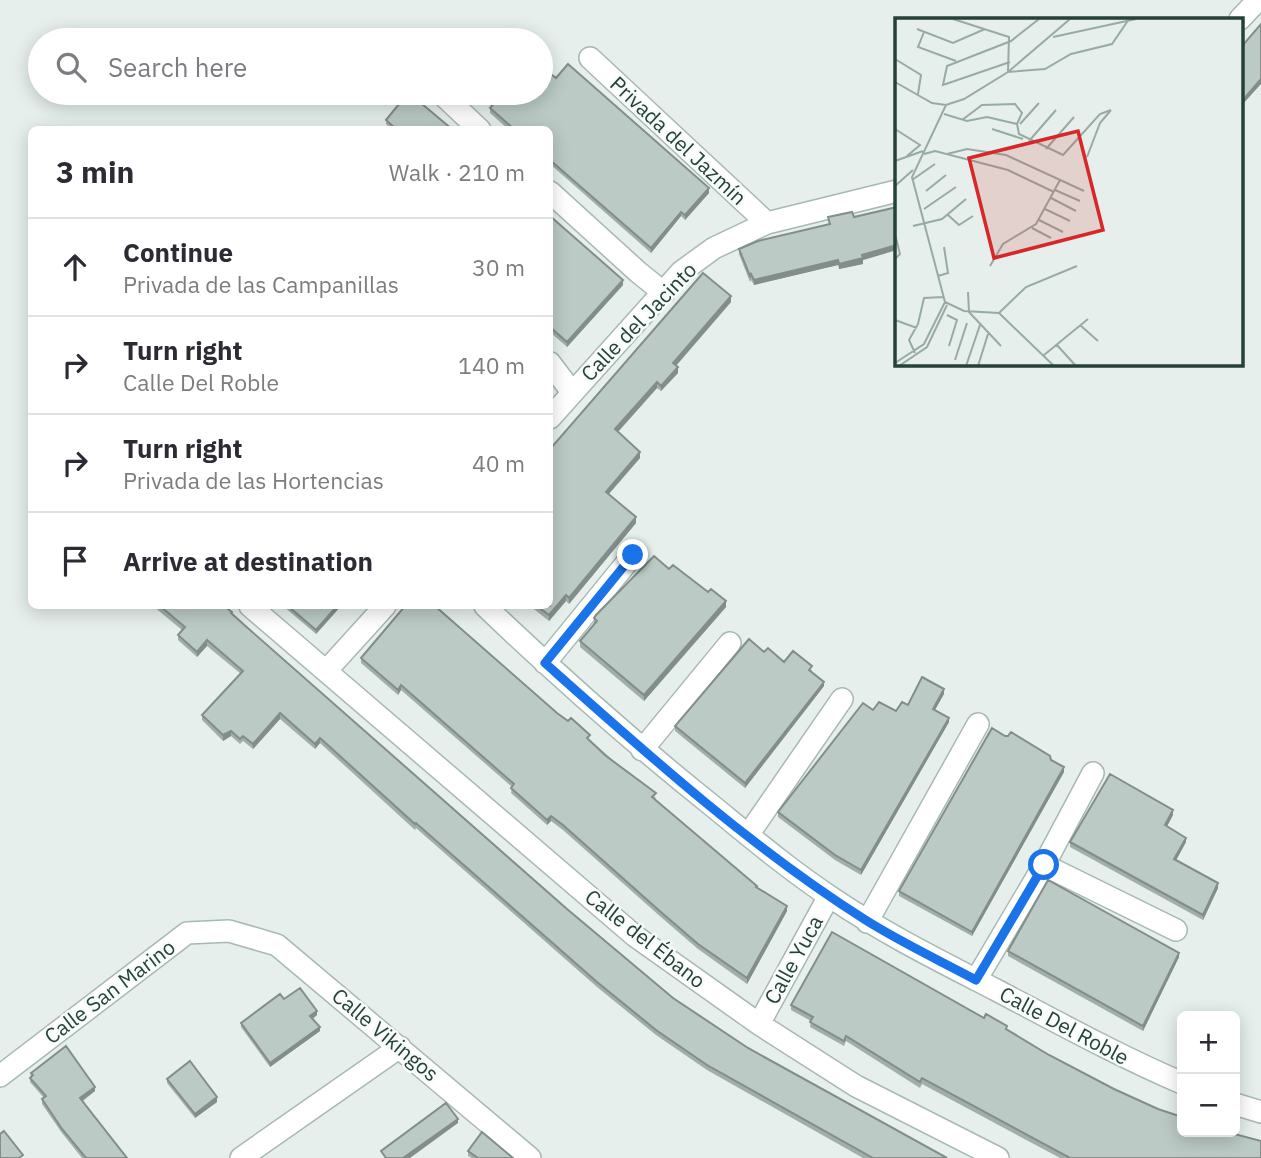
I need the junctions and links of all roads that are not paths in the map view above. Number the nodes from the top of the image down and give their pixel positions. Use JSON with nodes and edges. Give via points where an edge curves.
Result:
{"nodes":[{"id":1,"x":1258,"y":0,"type":"edge"},
{"id":2,"x":1241,"y":18,"type":"edge"},
{"id":3,"x":590,"y":58,"type":"dead end"},
{"id":4,"x":454,"y":105,"type":"edge"},
{"id":5,"x":476,"y":126,"type":"edge"},
{"id":6,"x":895,"y":191,"type":"edge"},
{"id":7,"x":553,"y":195,"type":"edge"},
{"id":8,"x":767,"y":223,"type":"junction"},
{"id":9,"x":664,"y":293,"type":"junction"},
{"id":10,"x":553,"y":367,"type":"edge"},
{"id":11,"x":572,"y":392,"type":"junction"},
{"id":12,"x":553,"y":414,"type":"edge"},
{"id":13,"x":633,"y":555,"type":"dead end"},
{"id":14,"x":254,"y":609,"type":"edge"},
{"id":15,"x":382,"y":609,"type":"edge"},
{"id":16,"x":488,"y":609,"type":"edge"},
{"id":17,"x":730,"y":643,"type":"dead end"},
{"id":18,"x":545,"y":663,"type":"junction"},
{"id":19,"x":327,"y":671,"type":"junction"},
{"id":20,"x":842,"y":699,"type":"dead end"},
{"id":21,"x":978,"y":724,"type":"dead end"},
{"id":22,"x":642,"y":750,"type":"junction"},
{"id":23,"x":1093,"y":773,"type":"dead end"},
{"id":24,"x":748,"y":835,"type":"junction"},
{"id":25,"x":1044,"y":865,"type":"junction"},
{"id":26,"x":829,"y":896,"type":"junction"},
{"id":27,"x":867,"y":922,"type":"junction"},
{"id":28,"x":1176,"y":930,"type":"dead end"},
{"id":29,"x":229,"y":931,"type":"joint"},
{"id":30,"x":976,"y":980,"type":"junction"},
{"id":31,"x":759,"y":1024,"type":"junction"},
{"id":32,"x":400,"y":1047,"type":"junction"},
{"id":33,"x":0,"y":1076,"type":"edge"},
{"id":34,"x":1177,"y":1081,"type":"edge"},
{"id":35,"x":1240,"y":1106,"type":"edge"},
{"id":36,"x":1261,"y":1112,"type":"edge"},
{"id":37,"x":241,"y":1158,"type":"edge"},
{"id":38,"x":530,"y":1158,"type":"edge"},
{"id":39,"x":998,"y":1158,"type":"edge"}],
"edges":[{"from":1,"to":2,"type":"street"},
{"from":3,"to":8,"type":"street","name":"Privada del Jazmín"},
{"from":4,"to":5,"type":"street"},
{"from":6,"to":8,"type":"street","name":"Calle del Jacinto"},
{"from":7,"to":9,"type":"street"},
{"from":8,"to":9,"type":"street","name":"Calle del Jacinto","via":[[714,248],[681,272]]},
{"from":9,"to":11,"type":"street","name":"Calle del Jacinto"},
{"from":10,"to":11,"type":"street"},
{"from":11,"to":12,"type":"street","name":"Calle del Jacinto"},
{"from":13,"to":18,"type":"street"},
{"from":14,"to":19,"type":"street","name":"Calle del Ébano"},
{"from":15,"to":19,"type":"street"},
{"from":16,"to":18,"type":"street","name":"Calle Del Roble"},
{"from":17,"to":22,"type":"street"},
{"from":18,"to":22,"type":"street","name":"Calle Del Roble"},
{"from":19,"to":31,"type":"street","name":"Calle del Ébano","via":[[635,936]]},
{"from":20,"to":24,"type":"street"},
{"from":21,"to":27,"type":"street"},
{"from":22,"to":24,"type":"street","name":"Calle Del Roble"},
{"from":23,"to":25,"type":"street"},
{"from":24,"to":26,"type":"street","name":"Calle Del Roble"},
{"from":25,"to":28,"type":"street"},
{"from":25,"to":30,"type":"street"},
{"from":26,"to":27,"type":"street","name":"Calle Del Roble"},
{"from":26,"to":31,"type":"street","name":"Calle Yuca"},
{"from":27,"to":30,"type":"street","name":"Calle Del Roble"},
{"from":29,"to":32,"type":"street","name":"Calle Vikingos","via":[[277,945]]},
{"from":29,"to":33,"type":"street","name":"Calle San Marino","via":[[187,933]]},
{"from":30,"to":34,"type":"street","name":"Calle Del Roble"},
{"from":31,"to":39,"type":"street","name":"Calle del Ébano","via":[[856,1086]]},
{"from":32,"to":37,"type":"street"},
{"from":32,"to":38,"type":"street","name":"Calle Vikingos"},
{"from":35,"to":36,"type":"street"}]}
